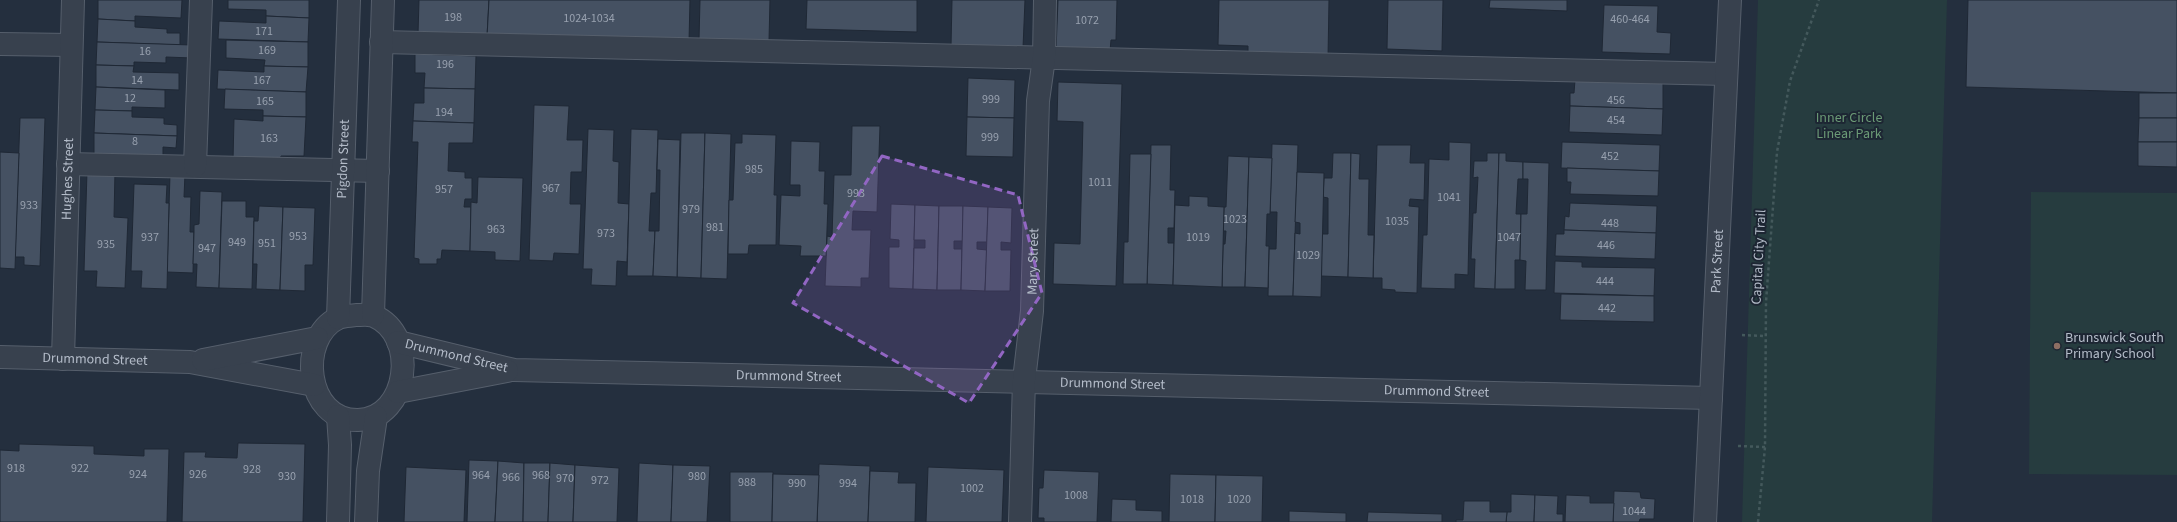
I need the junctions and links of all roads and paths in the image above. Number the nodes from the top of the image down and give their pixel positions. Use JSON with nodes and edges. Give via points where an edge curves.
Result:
{"nodes":[{"id":1,"x":73,"y":0,"type":"edge"},
{"id":2,"x":201,"y":0,"type":"edge"},
{"id":3,"x":1045,"y":0,"type":"edge"},
{"id":4,"x":1730,"y":0,"type":"edge"},
{"id":5,"x":1819,"y":0,"type":"edge"},
{"id":6,"x":349,"y":8,"type":"edge"},
{"id":7,"x":382,"y":9,"type":"edge"},
{"id":8,"x":381,"y":42,"type":"junction"},
{"id":9,"x":0,"y":44,"type":"edge"},
{"id":10,"x":71,"y":45,"type":"junction"},
{"id":11,"x":1044,"y":58,"type":"junction"},
{"id":12,"x":1726,"y":74,"type":"junction"},
{"id":13,"x":68,"y":164,"type":"junction"},
{"id":14,"x":195,"y":166,"type":"junction"},
{"id":15,"x":344,"y":170,"type":"junction"},
{"id":16,"x":378,"y":171,"type":"junction"},
{"id":17,"x":373,"y":315,"type":"junction"},
{"id":18,"x":338,"y":318,"type":"junction"},
{"id":19,"x":318,"y":338,"type":"junction"},
{"id":20,"x":398,"y":342,"type":"junction"},
{"id":21,"x":0,"y":357,"type":"edge"},
{"id":22,"x":63,"y":359,"type":"junction"},
{"id":23,"x":190,"y":362,"type":"junction"},
{"id":24,"x":514,"y":370,"type":"junction"},
{"id":25,"x":1024,"y":380,"type":"junction"},
{"id":26,"x":314,"y":386,"type":"junction"},
{"id":27,"x":398,"y":392,"type":"junction"},
{"id":28,"x":1711,"y":398,"type":"junction"},
{"id":29,"x":338,"y":416,"type":"junction"},
{"id":30,"x":376,"y":417,"type":"junction"},
{"id":31,"x":338,"y":522,"type":"edge"},
{"id":32,"x":366,"y":522,"type":"edge"},
{"id":33,"x":1020,"y":522,"type":"edge"},
{"id":34,"x":1705,"y":522,"type":"edge"},
{"id":35,"x":1758,"y":522,"type":"edge"}],
"edges":[{"from":1,"to":10,"type":"street","name":"Hughes Street"},
{"from":2,"to":14,"type":"street"},
{"from":3,"to":11,"type":"street","name":"Mary Street"},
{"from":4,"to":12,"type":"street","name":"Park Street"},
{"from":5,"to":35,"type":"path","name":"Capital City Trail","via":[[1790,81],[1777,152],[1766,302],[1765,447]]},
{"from":6,"to":7,"type":"street"},
{"from":6,"to":15,"type":"street","name":"Pigdon Street"},
{"from":7,"to":8,"type":"street"},
{"from":8,"to":11,"type":"street"},
{"from":8,"to":16,"type":"street"},
{"from":9,"to":10,"type":"street"},
{"from":10,"to":13,"type":"street","name":"Hughes Street"},
{"from":11,"to":12,"type":"street"},
{"from":11,"to":25,"type":"street","name":"Mary Street","via":[[1038,101],[1032,311]]},
{"from":12,"to":28,"type":"street","name":"Park Street"},
{"from":13,"to":14,"type":"street"},
{"from":13,"to":22,"type":"street","name":"Hughes Street"},
{"from":14,"to":15,"type":"street"},
{"from":15,"to":16,"type":"street"},
{"from":15,"to":18,"type":"street","name":"Pigdon Street"},
{"from":16,"to":17,"type":"street"},
{"from":17,"to":18,"type":"street"},
{"from":17,"to":20,"type":"street","via":[[386,323]]},
{"from":18,"to":19,"type":"street","via":[[326,326]]},
{"from":19,"to":23,"type":"street","name":"Drummond Street"},
{"from":19,"to":26,"type":"street","via":[[313,360]]},
{"from":20,"to":24,"type":"street","name":"Drummond Street"},
{"from":20,"to":27,"type":"street","via":[[403,356],[403,373]]},
{"from":21,"to":22,"type":"street","name":"Drummond Street"},
{"from":22,"to":23,"type":"street","name":"Drummond Street"},
{"from":23,"to":26,"type":"street","name":"Drummond Street"},
{"from":24,"to":25,"type":"street","name":"Drummond Street"},
{"from":24,"to":27,"type":"street","name":"Drummond Street"},
{"from":25,"to":28,"type":"street","name":"Drummond Street"},
{"from":25,"to":33,"type":"street","name":"Mary Street"},
{"from":26,"to":29,"type":"street","via":[[319,400]]},
{"from":27,"to":30,"type":"street","via":[[388,408]]},
{"from":28,"to":34,"type":"street","name":"Park Street"},
{"from":29,"to":30,"type":"street","via":[[358,420]]},
{"from":29,"to":31,"type":"street"},
{"from":30,"to":32,"type":"street","via":[[368,471]]}]}
